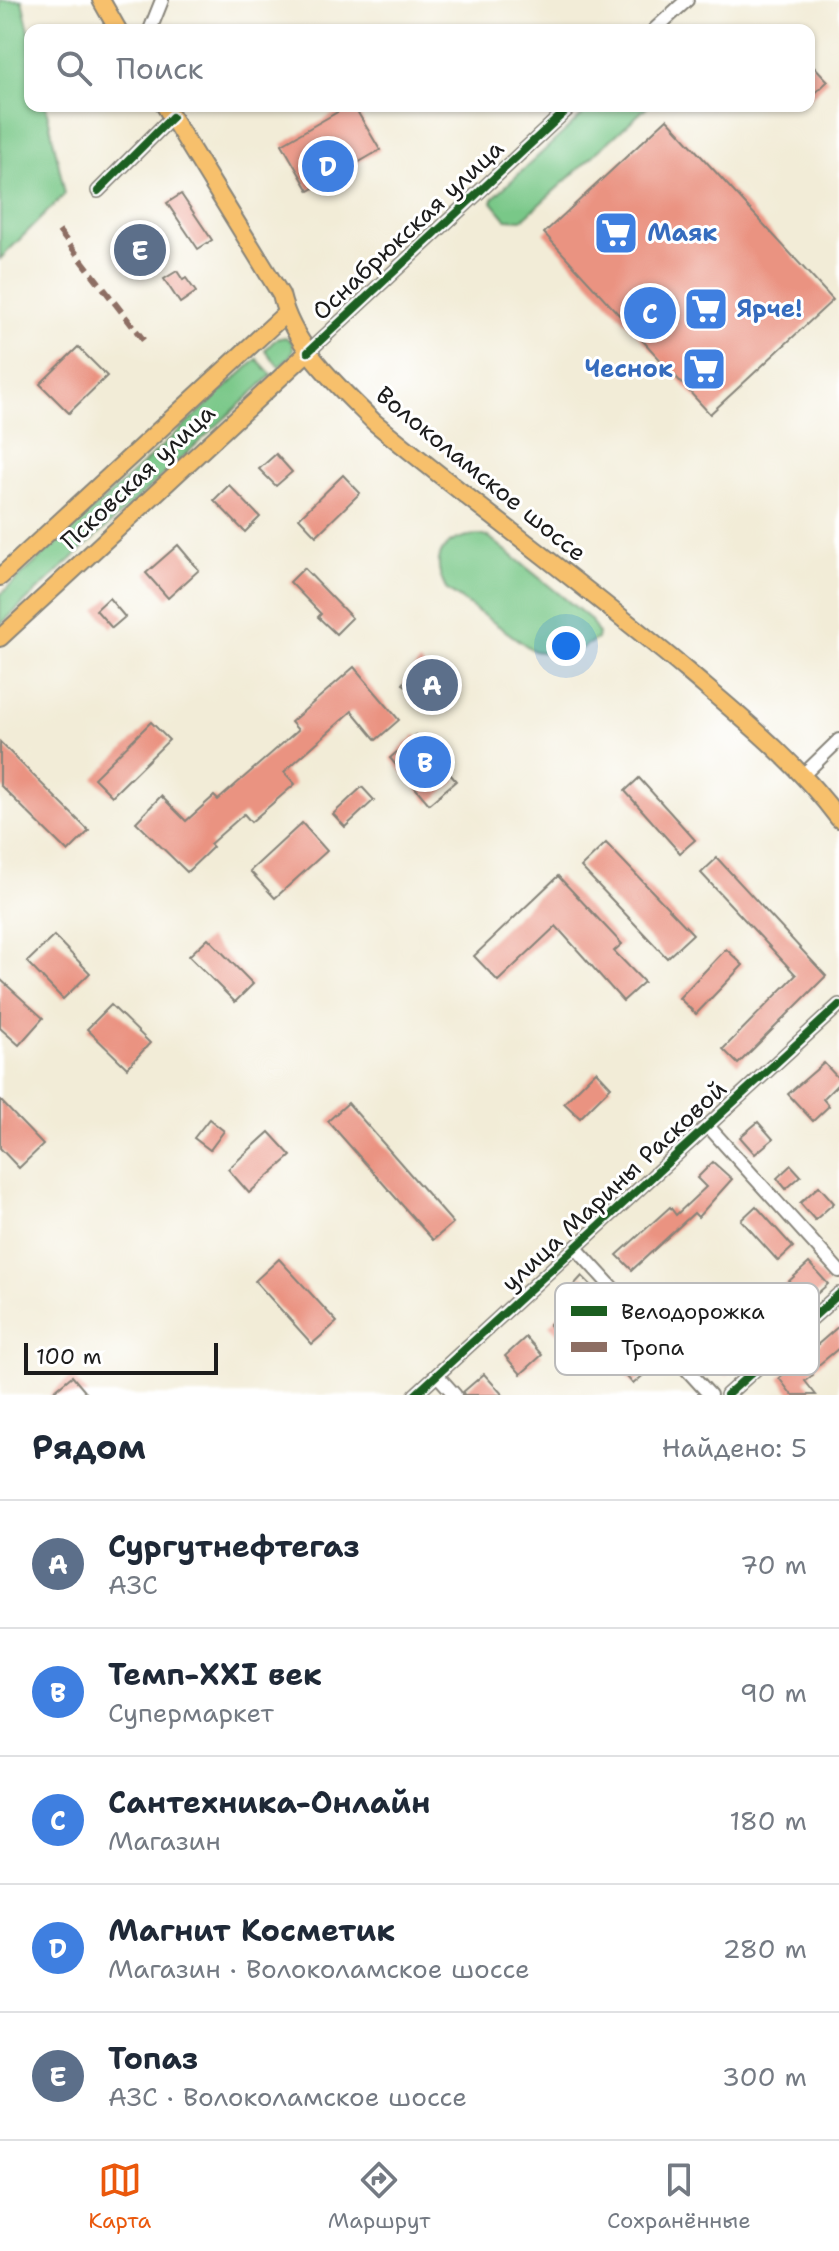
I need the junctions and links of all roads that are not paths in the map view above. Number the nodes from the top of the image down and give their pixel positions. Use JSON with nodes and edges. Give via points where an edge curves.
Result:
{"nodes":[{"id":1,"x":101,"y":0,"type":"edge"},
{"id":2,"x":162,"y":0,"type":"edge"},
{"id":3,"x":687,"y":0,"type":"edge"},
{"id":4,"x":115,"y":24,"type":"edge"},
{"id":5,"x":152,"y":24,"type":"edge"},
{"id":6,"x":661,"y":24,"type":"edge"},
{"id":7,"x":169,"y":112,"type":"edge"},
{"id":8,"x":565,"y":112,"type":"edge"},
{"id":9,"x":98,"y":191,"type":"dead end"},
{"id":10,"x":285,"y":314,"type":"junction"},
{"id":11,"x":308,"y":352,"type":"junction"},
{"id":12,"x":0,"y":577,"type":"edge"},
{"id":13,"x":0,"y":638,"type":"edge"},
{"id":14,"x":839,"y":740,"type":"edge"},
{"id":15,"x":804,"y":774,"type":"junction"},
{"id":16,"x":839,"y":819,"type":"edge"},
{"id":17,"x":839,"y":1005,"type":"edge"},
{"id":18,"x":708,"y":1126,"type":"junction"},
{"id":19,"x":576,"y":1248,"type":"junction"},
{"id":20,"x":839,"y":1271,"type":"edge"},
{"id":21,"x":608,"y":1283,"type":"edge"},
{"id":22,"x":839,"y":1294,"type":"edge"},
{"id":23,"x":819,"y":1312,"type":"edge"},
{"id":24,"x":437,"y":1375,"type":"junction"},
{"id":25,"x":692,"y":1375,"type":"edge"},
{"id":26,"x":749,"y":1375,"type":"edge"},
{"id":27,"x":415,"y":1395,"type":"edge"},
{"id":28,"x":455,"y":1395,"type":"edge"},
{"id":29,"x":710,"y":1395,"type":"edge"},
{"id":30,"x":727,"y":1395,"type":"edge"}],
"edges":[{"from":1,"to":4,"type":"main road"},
{"from":2,"to":5,"type":"street"},
{"from":3,"to":6,"type":"street"},
{"from":7,"to":9,"type":"street"},
{"from":7,"to":10,"type":"main road","name":"Волоколамское шоссе","via":[[281,295]]},
{"from":8,"to":11,"type":"street","name":"Оснабрюкская улица"},
{"from":10,"to":11,"type":"main road","name":"Волоколамское шоссе"},
{"from":10,"to":12,"type":"main road","name":"Псковская улица"},
{"from":11,"to":13,"type":"main road","name":"Псковская улица"},
{"from":11,"to":15,"type":"main road","name":"Волоколамское шоссе","via":[[374,422],[654,643]]},
{"from":14,"to":15,"type":"street"},
{"from":15,"to":16,"type":"main road","name":"Волоколамское шоссе"},
{"from":17,"to":18,"type":"street","name":"улица Марины Расковой"},
{"from":18,"to":19,"type":"street","name":"улица Марины Расковой"},
{"from":18,"to":20,"type":"street"},
{"from":19,"to":21,"type":"street"},
{"from":19,"to":24,"type":"street","name":"улица Марины Расковой"},
{"from":22,"to":23,"type":"street"},
{"from":24,"to":27,"type":"street","name":"улица Марины Расковой"},
{"from":24,"to":28,"type":"street"},
{"from":25,"to":29,"type":"street"},
{"from":26,"to":30,"type":"street"}]}
